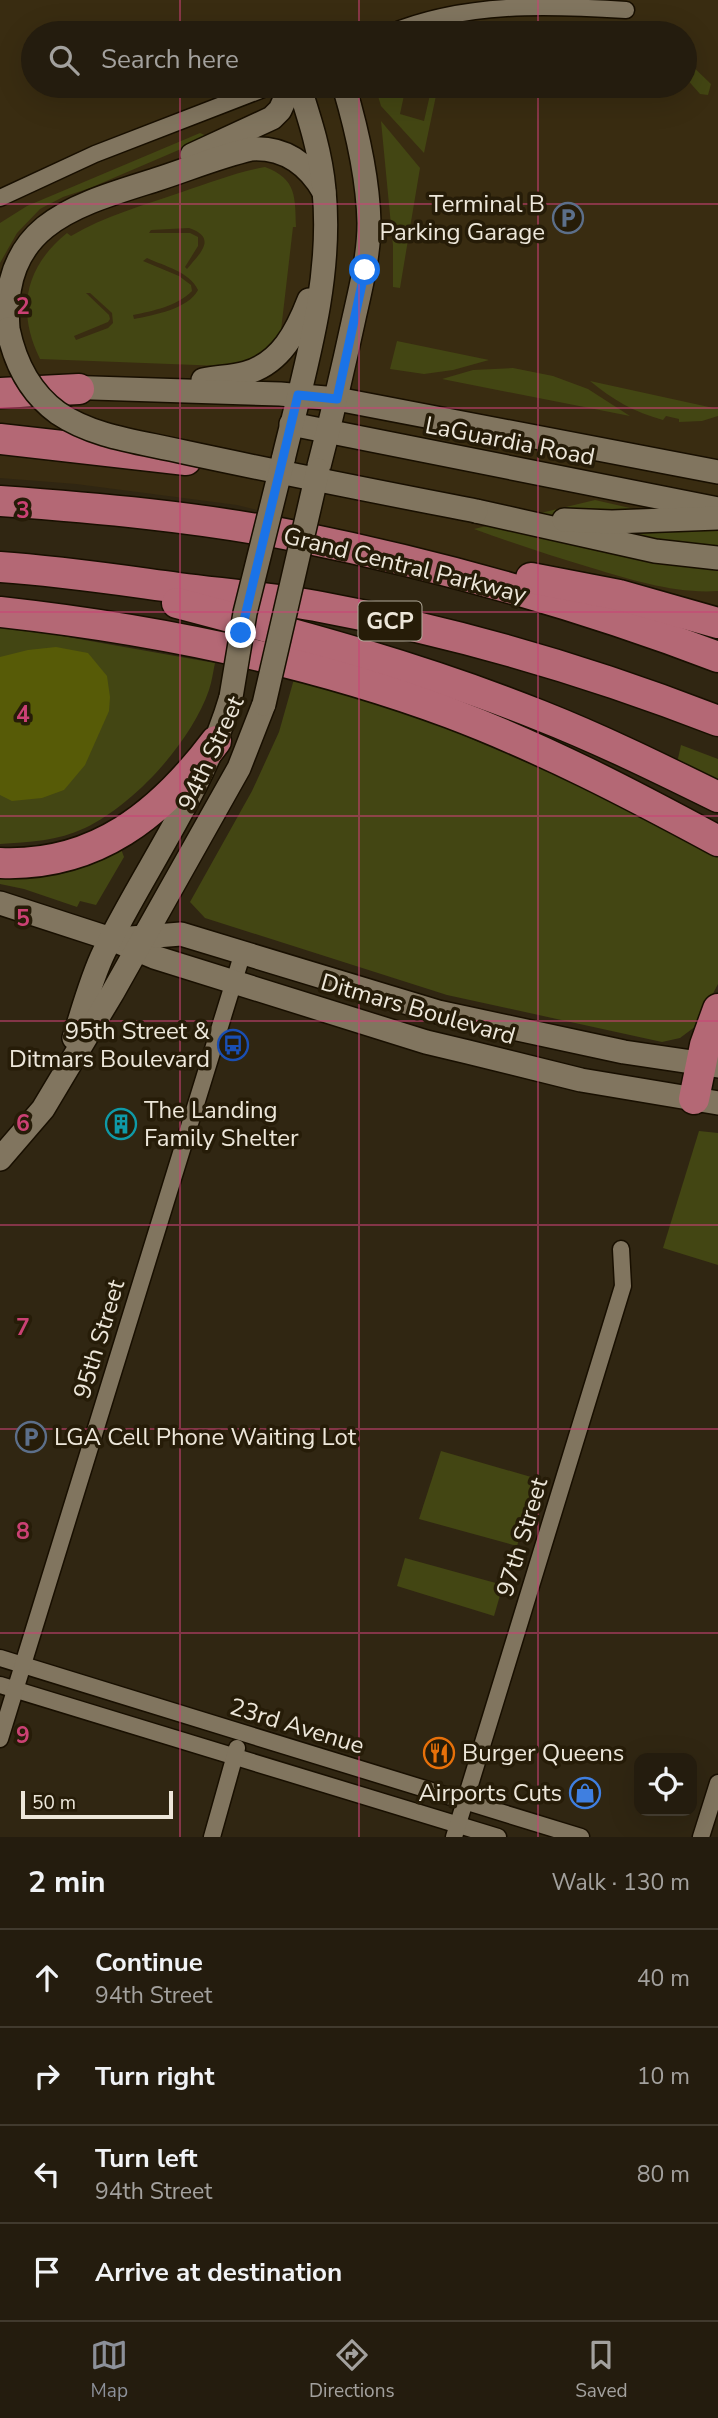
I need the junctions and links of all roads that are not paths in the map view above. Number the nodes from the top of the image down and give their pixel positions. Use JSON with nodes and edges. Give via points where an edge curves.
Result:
{"nodes":[{"id":1,"x":626,"y":10,"type":"dead end"},
{"id":2,"x":426,"y":21,"type":"edge"},
{"id":3,"x":240,"y":98,"type":"edge"},
{"id":4,"x":285,"y":98,"type":"edge"},
{"id":5,"x":303,"y":98,"type":"edge"},
{"id":6,"x":347,"y":98,"type":"edge"},
{"id":7,"x":127,"y":189,"type":"junction"},
{"id":8,"x":324,"y":192,"type":"junction"},
{"id":9,"x":0,"y":198,"type":"edge"},
{"id":10,"x":325,"y":247,"type":"junction"},
{"id":11,"x":0,"y":380,"type":"edge"},
{"id":12,"x":79,"y":389,"type":"junction"},
{"id":13,"x":162,"y":389,"type":"junction"},
{"id":14,"x":0,"y":393,"type":"edge"},
{"id":15,"x":298,"y":395,"type":"junction"},
{"id":16,"x":337,"y":399,"type":"junction"},
{"id":17,"x":291,"y":424,"type":"junction"},
{"id":18,"x":328,"y":431,"type":"junction"},
{"id":19,"x":0,"y":439,"type":"edge"},
{"id":20,"x":718,"y":461,"type":"edge"},
{"id":21,"x":270,"y":464,"type":"junction"},
{"id":22,"x":674,"y":464,"type":"junction"},
{"id":23,"x":718,"y":472,"type":"edge"},
{"id":24,"x":0,"y":501,"type":"edge"},
{"id":25,"x":718,"y":509,"type":"edge"},
{"id":26,"x":476,"y":511,"type":"junction"},
{"id":27,"x":718,"y":519,"type":"edge"},
{"id":28,"x":206,"y":522,"type":"junction"},
{"id":29,"x":718,"y":558,"type":"edge"},
{"id":30,"x":0,"y":567,"type":"edge"},
{"id":31,"x":52,"y":571,"type":"junction"},
{"id":32,"x":0,"y":612,"type":"edge"},
{"id":33,"x":718,"y":623,"type":"edge"},
{"id":34,"x":718,"y":657,"type":"edge"},
{"id":35,"x":718,"y":721,"type":"edge"},
{"id":36,"x":216,"y":741,"type":"junction"},
{"id":37,"x":718,"y":797,"type":"edge"},
{"id":38,"x":718,"y":841,"type":"edge"},
{"id":39,"x":0,"y":863,"type":"edge"},
{"id":40,"x":0,"y":903,"type":"edge"},
{"id":41,"x":111,"y":939,"type":"junction"},
{"id":42,"x":140,"y":943,"type":"junction"},
{"id":43,"x":243,"y":952,"type":"junction"},
{"id":44,"x":233,"y":982,"type":"junction"},
{"id":45,"x":718,"y":1009,"type":"edge"},
{"id":46,"x":709,"y":1066,"type":"edge"},
{"id":47,"x":59,"y":1081,"type":"junction"},
{"id":48,"x":706,"y":1101,"type":"edge"},
{"id":49,"x":0,"y":1159,"type":"edge"},
{"id":50,"x":621,"y":1250,"type":"dead end"},
{"id":51,"x":0,"y":1658,"type":"edge"},
{"id":52,"x":22,"y":1665,"type":"junction"},
{"id":53,"x":8,"y":1687,"type":"edge"},
{"id":54,"x":242,"y":1732,"type":"junction"},
{"id":55,"x":0,"y":1739,"type":"edge"},
{"id":56,"x":235,"y":1756,"type":"junction"},
{"id":57,"x":718,"y":1783,"type":"edge"},
{"id":58,"x":465,"y":1801,"type":"junction"},
{"id":59,"x":456,"y":1831,"type":"edge"},
{"id":60,"x":212,"y":1837,"type":"edge"},
{"id":61,"x":498,"y":1837,"type":"edge"},
{"id":62,"x":581,"y":1837,"type":"edge"},
{"id":63,"x":701,"y":1837,"type":"edge"}],
"edges":[{"from":1,"to":2,"type":"street","via":[[499,8]]},
{"from":3,"to":9,"type":"street","via":[[95,154]]},
{"from":4,"to":7,"type":"main road","via":[[272,118]]},
{"from":5,"to":8,"type":"main road","name":"94th Street"},
{"from":6,"to":16,"type":"main road","name":"94th Street","via":[[361,155],[369,226],[365,270]]},
{"from":7,"to":8,"type":"main road","via":[[242,151],[262,149],[291,156]]},
{"from":7,"to":21,"type":"main road","bridge":true,"via":[[53,220],[26,246],[10,282],[6,310],[14,356],[46,403],[74,422],[111,435]]},
{"from":8,"to":10,"type":"main road","name":"94th Street"},
{"from":10,"to":13,"type":"main road","via":[[304,314],[275,357],[245,373]]},
{"from":10,"to":15,"type":"main road","name":"94th Street","via":[[314,329]]},
{"from":11,"to":12,"type":"main road"},
{"from":12,"to":13,"type":"main road"},
{"from":12,"to":14,"type":"highway"},
{"from":13,"to":15,"type":"main road","name":"LaGuardia Road"},
{"from":15,"to":16,"type":"main road","name":"LaGuardia Road"},
{"from":15,"to":17,"type":"main road","name":"94th Street"},
{"from":16,"to":18,"type":"main road","name":"94th Street"},
{"from":16,"to":22,"type":"main road","name":"LaGuardia Road"},
{"from":17,"to":18,"type":"main road","name":"LaGuardia Road"},
{"from":17,"to":21,"type":"main road","name":"94th Street"},
{"from":18,"to":25,"type":"main road","name":"LaGuardia Road"},
{"from":18,"to":42,"type":"main road","name":"94th Street","bridge":true,"via":[[264,704],[239,768]]},
{"from":19,"to":21,"type":"highway","bridge":true},
{"from":20,"to":22,"type":"main road"},
{"from":21,"to":26,"type":"main road","bridge":true},
{"from":21,"to":36,"type":"main road","name":"94th Street","bridge":true,"via":[[231,697]]},
{"from":22,"to":23,"type":"main road","name":"LaGuardia Road"},
{"from":24,"to":28,"type":"highway","name":"Grand Central Parkway","number":"GCP"},
{"from":26,"to":27,"type":"main road","via":[[612,522]]},
{"from":26,"to":29,"type":"main road","via":[[655,551]]},
{"from":28,"to":33,"type":"highway","via":[[363,545],[594,590]]},
{"from":28,"to":34,"type":"highway","name":"Grand Central Parkway","number":"GCP","via":[[293,536],[459,575]]},
{"from":30,"to":31,"type":"highway","number":"GCP"},
{"from":31,"to":35,"type":"highway","number":"GCP","via":[[318,606],[379,619],[547,662]]},
{"from":31,"to":37,"type":"highway","via":[[313,640],[485,695],[594,738]]},
{"from":32,"to":38,"type":"highway","via":[[184,638],[366,684],[537,749]]},
{"from":36,"to":39,"type":"highway","via":[[170,794],[107,842],[51,860]]},
{"from":36,"to":41,"type":"main road","name":"94th Street"},
{"from":40,"to":41,"type":"main road","name":"Ditmars Boulevard"},
{"from":41,"to":42,"type":"main road","name":"Ditmars Boulevard"},
{"from":41,"to":47,"type":"main road","name":"94th Street"},
{"from":42,"to":43,"type":"main road","name":"Ditmars Boulevard","via":[[181,934]]},
{"from":42,"to":44,"type":"main road","name":"Ditmars Boulevard"},
{"from":42,"to":47,"type":"main road","name":"94th Street"},
{"from":43,"to":44,"type":"street","name":"95th Street"},
{"from":43,"to":46,"type":"main road","name":"Ditmars Boulevard","via":[[438,1012]]},
{"from":44,"to":48,"type":"main road","name":"Ditmars Boulevard","via":[[468,1052],[582,1080]]},
{"from":44,"to":52,"type":"street","name":"95th Street"},
{"from":45,"to":46,"type":"highway"},
{"from":46,"to":48,"type":"highway"},
{"from":47,"to":49,"type":"main road","name":"94th Street","via":[[35,1120]]},
{"from":50,"to":58,"type":"street","name":"97th Street","via":[[623,1286]]},
{"from":51,"to":52,"type":"street","name":"23rd Avenue"},
{"from":52,"to":53,"type":"street","name":"95th Street"},
{"from":52,"to":54,"type":"street","name":"23rd Avenue"},
{"from":53,"to":55,"type":"street","name":"95th Street"},
{"from":53,"to":56,"type":"street","name":"23rd Avenue"},
{"from":54,"to":56,"type":"street"},
{"from":54,"to":58,"type":"street","name":"23rd Avenue"},
{"from":56,"to":59,"type":"street","name":"23rd Avenue"},
{"from":56,"to":60,"type":"street"},
{"from":57,"to":63,"type":"street"},
{"from":58,"to":59,"type":"street","name":"97th Street"},
{"from":58,"to":62,"type":"street","name":"23rd Avenue"},
{"from":59,"to":61,"type":"street","name":"23rd Avenue"}]}
